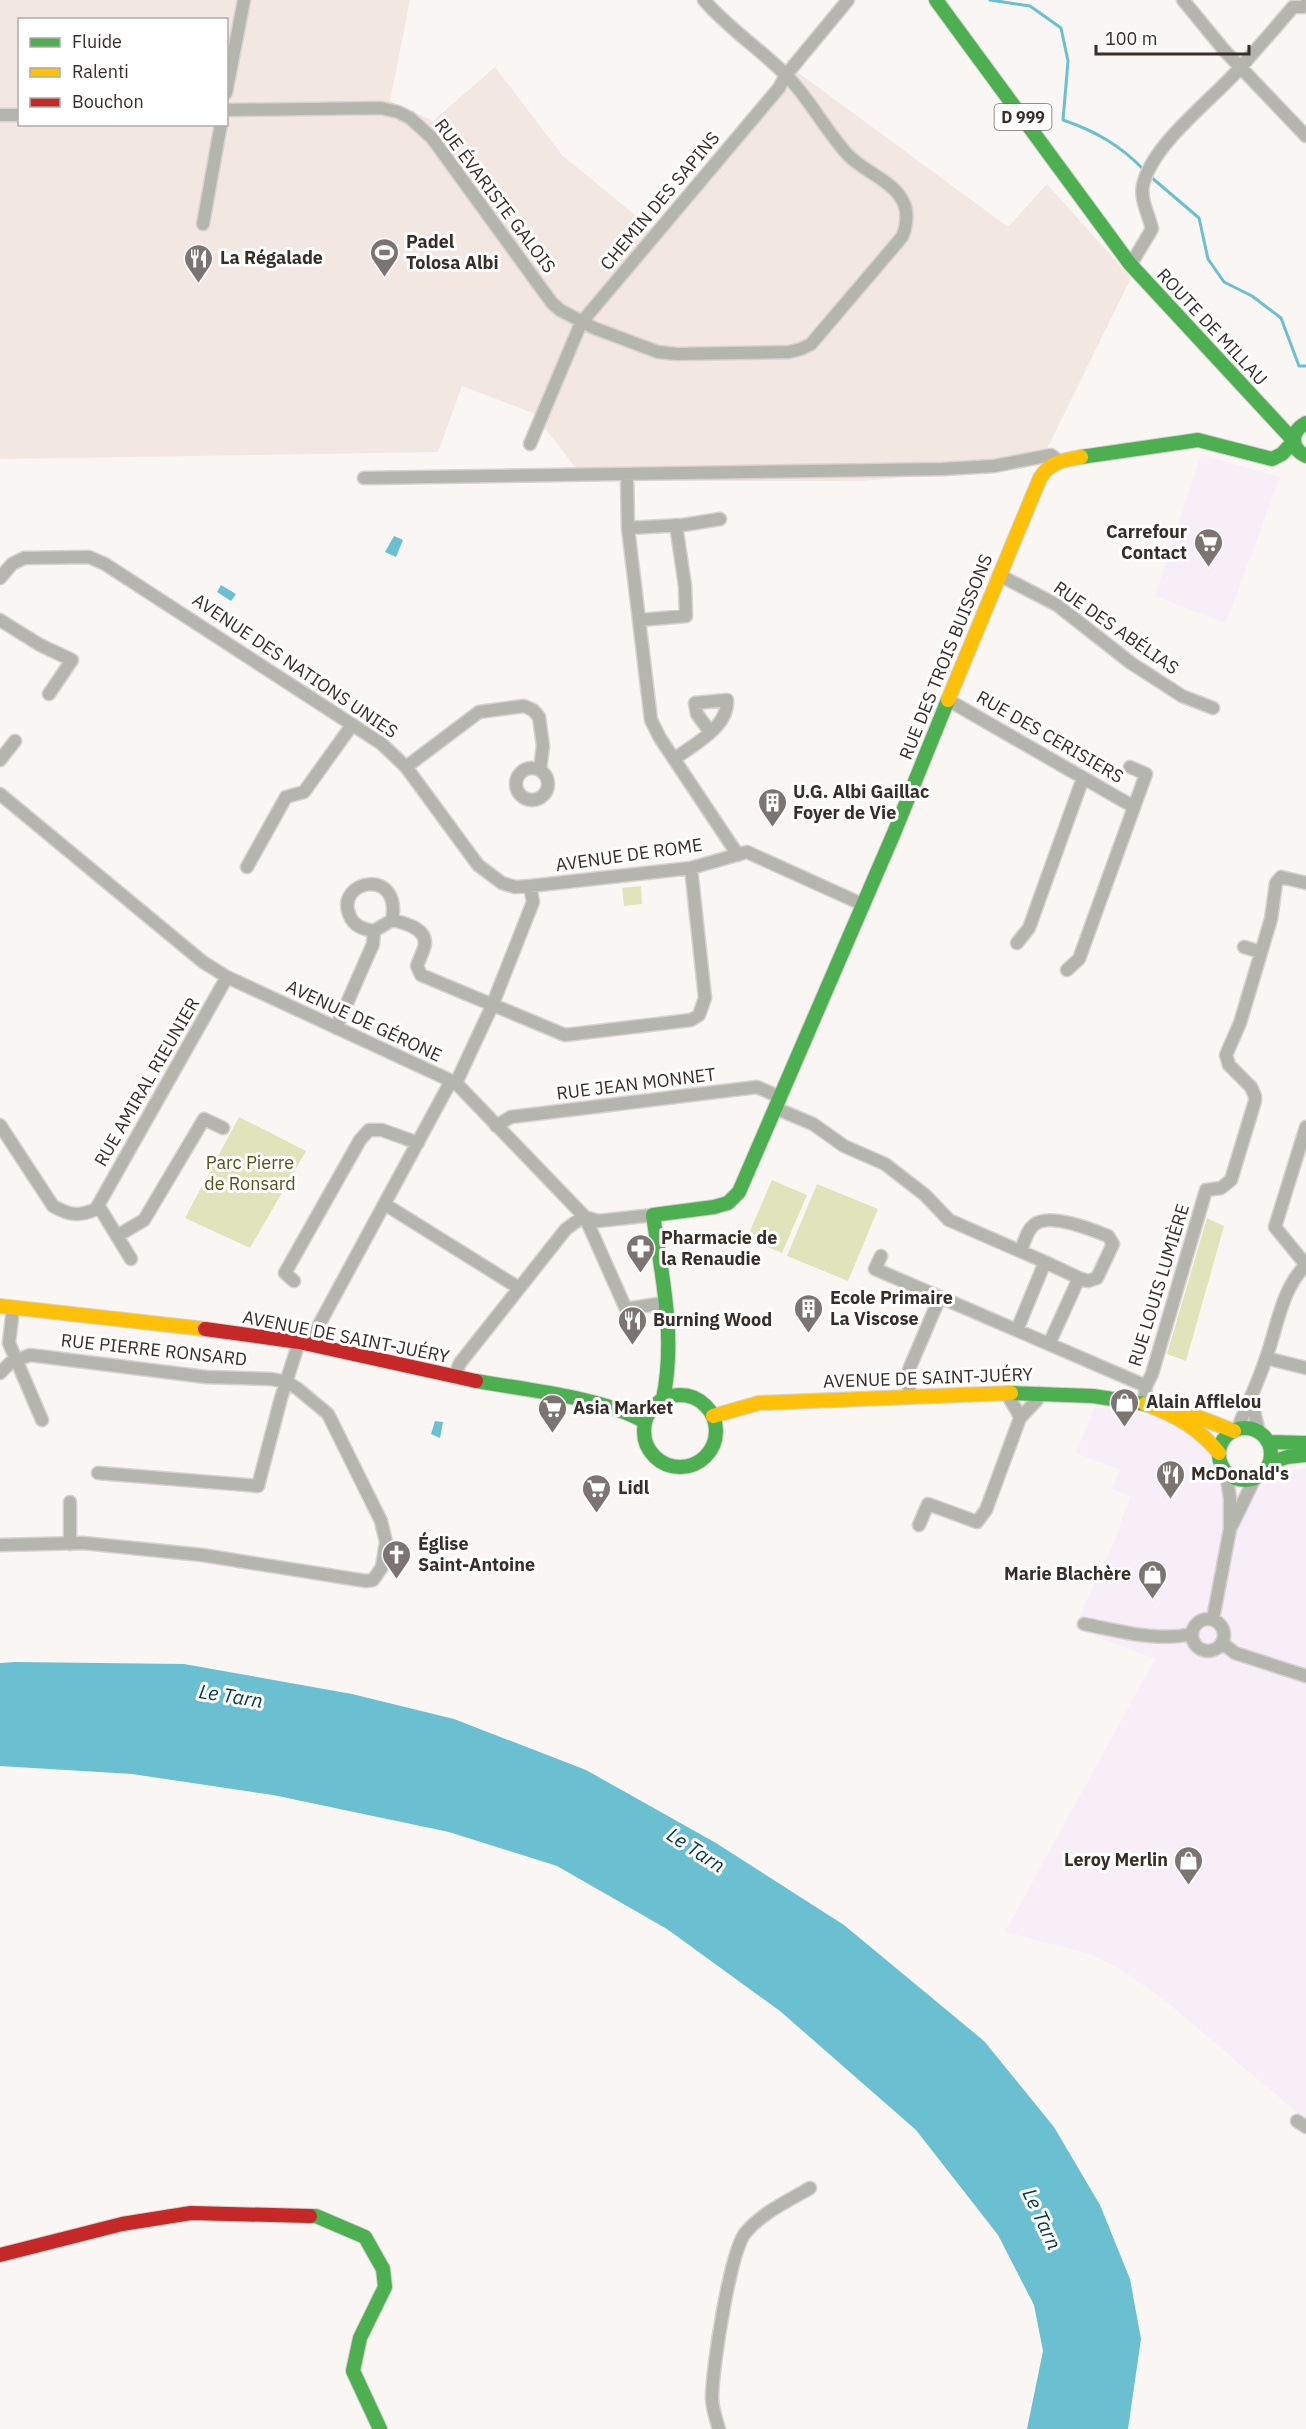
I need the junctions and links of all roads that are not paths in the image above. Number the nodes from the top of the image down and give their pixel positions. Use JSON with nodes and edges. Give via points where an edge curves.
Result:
{"nodes":[{"id":1,"x":244,"y":0,"type":"edge"},
{"id":2,"x":704,"y":0,"type":"edge"},
{"id":3,"x":848,"y":0,"type":"edge"},
{"id":4,"x":936,"y":0,"type":"edge"},
{"id":5,"x":1183,"y":0,"type":"edge"},
{"id":6,"x":1306,"y":4,"type":"edge"},
{"id":7,"x":1240,"y":68,"type":"junction"},
{"id":8,"x":786,"y":75,"type":"junction"},
{"id":9,"x":228,"y":83,"type":"edge"},
{"id":10,"x":228,"y":111,"type":"edge"},
{"id":11,"x":0,"y":115,"type":"edge"},
{"id":12,"x":18,"y":115,"type":"edge"},
{"id":13,"x":221,"y":126,"type":"edge"},
{"id":14,"x":1306,"y":136,"type":"edge"},
{"id":15,"x":203,"y":224,"type":"dead end"},
{"id":16,"x":1109,"y":234,"type":"junction"},
{"id":17,"x":1134,"y":259,"type":"junction"},
{"id":18,"x":581,"y":323,"type":"junction"},
{"id":19,"x":1303,"y":425,"type":"edge"},
{"id":20,"x":1293,"y":441,"type":"junction"},
{"id":21,"x":530,"y":444,"type":"dead end"},
{"id":22,"x":1167,"y":445,"type":"junction"},
{"id":23,"x":1305,"y":456,"type":"edge"},
{"id":24,"x":1024,"y":461,"type":"junction"},
{"id":25,"x":1059,"y":461,"type":"junction"},
{"id":26,"x":1045,"y":470,"type":"junction"},
{"id":27,"x":627,"y":475,"type":"junction"},
{"id":28,"x":364,"y":478,"type":"dead end"},
{"id":29,"x":720,"y":519,"type":"dead end"},
{"id":30,"x":676,"y":525,"type":"junction"},
{"id":31,"x":628,"y":528,"type":"junction"},
{"id":32,"x":999,"y":575,"type":"junction"},
{"id":33,"x":0,"y":578,"type":"edge"},
{"id":34,"x":0,"y":620,"type":"edge"},
{"id":35,"x":640,"y":620,"type":"junction"},
{"id":36,"x":49,"y":694,"type":"dead end"},
{"id":37,"x":948,"y":699,"type":"junction"},
{"id":38,"x":1213,"y":708,"type":"dead end"},
{"id":39,"x":352,"y":724,"type":"junction"},
{"id":40,"x":710,"y":732,"type":"dead end"},
{"id":41,"x":15,"y":741,"type":"dead end"},
{"id":42,"x":674,"y":759,"type":"junction"},
{"id":43,"x":0,"y":760,"type":"edge"},
{"id":44,"x":406,"y":767,"type":"junction"},
{"id":45,"x":1130,"y":767,"type":"dead end"},
{"id":46,"x":540,"y":770,"type":"dead end"},
{"id":47,"x":1083,"y":778,"type":"junction"},
{"id":48,"x":0,"y":794,"type":"edge"},
{"id":49,"x":1134,"y":807,"type":"junction"},
{"id":50,"x":738,"y":855,"type":"junction"},
{"id":51,"x":247,"y":867,"type":"dead end"},
{"id":52,"x":691,"y":868,"type":"junction"},
{"id":53,"x":1306,"y":883,"type":"edge"},
{"id":54,"x":530,"y":886,"type":"junction"},
{"id":55,"x":864,"y":906,"type":"junction"},
{"id":56,"x":392,"y":920,"type":"junction"},
{"id":57,"x":374,"y":931,"type":"junction"},
{"id":58,"x":1017,"y":943,"type":"dead end"},
{"id":59,"x":1244,"y":947,"type":"dead end"},
{"id":60,"x":1261,"y":952,"type":"junction"},
{"id":61,"x":1067,"y":970,"type":"dead end"},
{"id":62,"x":227,"y":977,"type":"junction"},
{"id":63,"x":492,"y":1006,"type":"junction"},
{"id":64,"x":336,"y":1028,"type":"junction"},
{"id":65,"x":453,"y":1082,"type":"junction"},
{"id":66,"x":778,"y":1102,"type":"junction"},
{"id":67,"x":0,"y":1125,"type":"edge"},
{"id":68,"x":496,"y":1126,"type":"junction"},
{"id":69,"x":1306,"y":1127,"type":"edge"},
{"id":70,"x":224,"y":1128,"type":"dead end"},
{"id":71,"x":418,"y":1143,"type":"junction"},
{"id":72,"x":98,"y":1205,"type":"junction"},
{"id":73,"x":386,"y":1205,"type":"junction"},
{"id":74,"x":653,"y":1215,"type":"junction"},
{"id":75,"x":584,"y":1216,"type":"junction"},
{"id":76,"x":117,"y":1236,"type":"junction"},
{"id":77,"x":1021,"y":1251,"type":"junction"},
{"id":78,"x":881,"y":1256,"type":"dead end"},
{"id":79,"x":131,"y":1258,"type":"dead end"},
{"id":80,"x":1046,"y":1262,"type":"junction"},
{"id":81,"x":1306,"y":1265,"type":"edge"},
{"id":82,"x":1079,"y":1278,"type":"junction"},
{"id":83,"x":294,"y":1281,"type":"dead end"},
{"id":84,"x":519,"y":1288,"type":"junction"},
{"id":85,"x":940,"y":1298,"type":"junction"},
{"id":86,"x":664,"y":1304,"type":"junction"},
{"id":87,"x":6,"y":1307,"type":"edge"},
{"id":88,"x":1017,"y":1330,"type":"junction"},
{"id":89,"x":304,"y":1343,"type":"junction"},
{"id":90,"x":1049,"y":1344,"type":"junction"},
{"id":91,"x":669,"y":1351,"type":"junction"},
{"id":92,"x":1266,"y":1358,"type":"junction"},
{"id":93,"x":18,"y":1361,"type":"junction"},
{"id":94,"x":1306,"y":1368,"type":"edge"},
{"id":95,"x":0,"y":1373,"type":"edge"},
{"id":96,"x":454,"y":1377,"type":"junction"},
{"id":97,"x":287,"y":1382,"type":"junction"},
{"id":98,"x":1146,"y":1386,"type":"junction"},
{"id":99,"x":1008,"y":1393,"type":"junction"},
{"id":100,"x":1038,"y":1393,"type":"junction"},
{"id":101,"x":910,"y":1397,"type":"junction"},
{"id":102,"x":663,"y":1399,"type":"junction"},
{"id":103,"x":1251,"y":1399,"type":"junction"},
{"id":104,"x":699,"y":1400,"type":"junction"},
{"id":105,"x":1145,"y":1404,"type":"junction"},
{"id":106,"x":713,"y":1416,"type":"junction"},
{"id":107,"x":1020,"y":1418,"type":"junction"},
{"id":108,"x":42,"y":1420,"type":"dead end"},
{"id":109,"x":645,"y":1422,"type":"junction"},
{"id":110,"x":1236,"y":1431,"type":"junction"},
{"id":111,"x":1264,"y":1437,"type":"junction"},
{"id":112,"x":1306,"y":1443,"type":"edge"},
{"id":113,"x":1219,"y":1453,"type":"junction"},
{"id":114,"x":1306,"y":1455,"type":"edge"},
{"id":115,"x":1270,"y":1463,"type":"junction"},
{"id":116,"x":1226,"y":1472,"type":"junction"},
{"id":117,"x":98,"y":1473,"type":"dead end"},
{"id":118,"x":1255,"y":1478,"type":"junction"},
{"id":119,"x":70,"y":1502,"type":"dead end"},
{"id":120,"x":919,"y":1525,"type":"dead end"},
{"id":121,"x":1230,"y":1529,"type":"junction"},
{"id":122,"x":70,"y":1544,"type":"junction"},
{"id":123,"x":0,"y":1545,"type":"edge"},
{"id":124,"x":1213,"y":1620,"type":"junction"},
{"id":125,"x":1084,"y":1624,"type":"dead end"},
{"id":126,"x":1192,"y":1634,"type":"junction"},
{"id":127,"x":1222,"y":1643,"type":"junction"},
{"id":128,"x":1306,"y":1676,"type":"edge"},
{"id":129,"x":810,"y":2188,"type":"dead end"},
{"id":130,"x":0,"y":2255,"type":"edge"},
{"id":131,"x":380,"y":2429,"type":"edge"},
{"id":132,"x":719,"y":2429,"type":"edge"}],
"edges":[{"from":1,"to":9,"type":"street"},
{"from":2,"to":8,"type":"street"},
{"from":3,"to":8,"type":"street","name":"CHEMIN DES SAPINS"},
{"from":4,"to":16,"type":"main road","name":"ROUTE DE MILLAU","number":"D 999"},
{"from":5,"to":7,"type":"street"},
{"from":6,"to":7,"type":"street","via":[[1293,7]]},
{"from":7,"to":14,"type":"street"},
{"from":7,"to":17,"type":"street","via":[[1174,134],[1150,167],[1143,197],[1152,229]]},
{"from":8,"to":18,"type":"street","name":"CHEMIN DES SAPINS"},
{"from":8,"to":18,"type":"street","name":"RUE ÉVARISTE GALOIS","via":[[849,156],[903,199],[906,226],[902,237],[811,344],[801,349],[658,352]]},
{"from":10,"to":18,"type":"street","name":"RUE ÉVARISTE GALOIS","via":[[369,108],[410,118],[432,138],[552,303]]},
{"from":11,"to":12,"type":"street"},
{"from":13,"to":15,"type":"street"},
{"from":16,"to":17,"type":"main road","name":"ROUTE DE MILLAU","number":"D 999"},
{"from":16,"to":20,"type":"main road","name":"ROUTE DE MILLAU","number":"D 999","via":[[1155,292]]},
{"from":17,"to":19,"type":"main road","name":"ROUTE DE MILLAU","number":"D 999","via":[[1275,408]]},
{"from":18,"to":21,"type":"street","name":"CHEMIN DES SAPINS"},
{"from":19,"to":20,"type":"main road"},
{"from":20,"to":22,"type":"main road","via":[[1272,459],[1209,441]]},
{"from":20,"to":23,"type":"main road","name":"ROUTE DE MILLAU","via":[[1296,451]]},
{"from":22,"to":23,"type":"main road","via":[[1197,447],[1272,466]]},
{"from":22,"to":25,"type":"main road"},
{"from":24,"to":25,"type":"street","via":[[1050,455]]},
{"from":24,"to":26,"type":"street"},
{"from":24,"to":27,"type":"street","via":[[930,470]]},
{"from":25,"to":26,"type":"main road"},
{"from":26,"to":32,"type":"main road","name":"RUE DES TROIS BUISSONS"},
{"from":27,"to":28,"type":"street"},
{"from":27,"to":31,"type":"street"},
{"from":29,"to":30,"type":"street"},
{"from":30,"to":31,"type":"street"},
{"from":30,"to":35,"type":"street","via":[[686,616]]},
{"from":31,"to":35,"type":"street"},
{"from":32,"to":37,"type":"main road","name":"RUE DES TROIS BUISSONS"},
{"from":32,"to":38,"type":"street","name":"RUE DES ABÉLIAS","via":[[1057,605],[1131,663],[1182,696]]},
{"from":33,"to":39,"type":"street","name":"AVENUE DES NATIONS UNIES","via":[[12,564],[24,558],[97,559]]},
{"from":34,"to":36,"type":"street","via":[[72,660]]},
{"from":35,"to":42,"type":"street","via":[[651,720]]},
{"from":37,"to":47,"type":"street","name":"RUE DES CERISIERS"},
{"from":37,"to":55,"type":"main road","name":"RUE DES TROIS BUISSONS"},
{"from":39,"to":44,"type":"street","name":"AVENUE DES NATIONS UNIES","via":[[382,744]]},
{"from":39,"to":51,"type":"street","via":[[304,792],[286,797]]},
{"from":40,"to":42,"type":"street"},
{"from":41,"to":43,"type":"street"},
{"from":42,"to":50,"type":"street"},
{"from":44,"to":46,"type":"street","via":[[479,712],[524,706],[539,717],[543,746]]},
{"from":44,"to":54,"type":"street","name":"AVENUE DES NATIONS UNIES","via":[[478,866],[502,883]]},
{"from":45,"to":49,"type":"street","name":"RUE DES CERISIERS","via":[[1146,774]]},
{"from":47,"to":49,"type":"street","name":"RUE DES CERISIERS"},
{"from":47,"to":58,"type":"street","via":[[1029,928]]},
{"from":48,"to":62,"type":"street","name":"AVENUE DE GÉRONE","via":[[203,962]]},
{"from":49,"to":61,"type":"street","name":"RUE DES CERISIERS","via":[[1079,959]]},
{"from":50,"to":52,"type":"street","name":"AVENUE DE ROME"},
{"from":50,"to":55,"type":"street","name":"AVENUE DE ROME","via":[[747,852]]},
{"from":52,"to":54,"type":"street","name":"AVENUE DE ROME"},
{"from":52,"to":63,"type":"street","via":[[705,998],[699,1015],[691,1020],[565,1035]]},
{"from":53,"to":60,"type":"street","name":"RUE LOUIS LUMIÈRE","via":[[1281,877]]},
{"from":54,"to":63,"type":"street","via":[[533,902]]},
{"from":55,"to":66,"type":"main road","name":"RUE DES TROIS BUISSONS"},
{"from":56,"to":57,"type":"street"},
{"from":56,"to":57,"type":"street","via":[[393,903],[385,889],[361,886],[351,894],[349,917],[357,926]]},
{"from":56,"to":63,"type":"street","via":[[407,923],[424,937],[426,945],[417,966],[421,975]]},
{"from":57,"to":64,"type":"street","via":[[373,944]]},
{"from":59,"to":60,"type":"street"},
{"from":60,"to":98,"type":"street","name":"RUE LOUIS LUMIÈRE","via":[[1226,1055],[1229,1065],[1254,1091],[1255,1101],[1231,1180],[1221,1188],[1206,1190]]},
{"from":62,"to":64,"type":"street","name":"AVENUE DE GÉRONE"},
{"from":62,"to":72,"type":"street","name":"RUE AMIRAL RIEUNIER"},
{"from":63,"to":65,"type":"street"},
{"from":64,"to":65,"type":"street","name":"AVENUE DE GÉRONE"},
{"from":65,"to":68,"type":"street","name":"AVENUE DE GÉRONE"},
{"from":65,"to":71,"type":"street"},
{"from":66,"to":68,"type":"street","name":"RUE JEAN MONNET","via":[[757,1087],[511,1117]]},
{"from":66,"to":74,"type":"main road","name":"RUE DES TROIS BUISSONS","via":[[739,1192],[728,1203]]},
{"from":66,"to":77,"type":"street","name":"RUE JEAN MONNET","via":[[844,1146],[885,1164],[925,1195],[949,1220]]},
{"from":67,"to":72,"type":"street","via":[[53,1206],[67,1214],[84,1214]]},
{"from":68,"to":75,"type":"street","name":"AVENUE DE GÉRONE"},
{"from":69,"to":81,"type":"street","via":[[1275,1227]]},
{"from":70,"to":76,"type":"street","via":[[204,1119],[144,1220]]},
{"from":71,"to":73,"type":"street"},
{"from":71,"to":83,"type":"street","via":[[382,1130],[369,1130],[360,1140],[285,1273]]},
{"from":72,"to":76,"type":"street"},
{"from":73,"to":84,"type":"street"},
{"from":73,"to":89,"type":"street"},
{"from":74,"to":75,"type":"street","via":[[598,1221]]},
{"from":74,"to":86,"type":"main road"},
{"from":75,"to":84,"type":"street","via":[[566,1229]]},
{"from":75,"to":86,"type":"street","name":"AVENUE DE GÉRONE","via":[[626,1309]]},
{"from":76,"to":79,"type":"street"},
{"from":77,"to":80,"type":"street","name":"RUE JEAN MONNET"},
{"from":77,"to":82,"type":"street","via":[[1037,1222],[1073,1222],[1108,1236],[1113,1244],[1097,1278]]},
{"from":78,"to":85,"type":"street","via":[[875,1269]]},
{"from":80,"to":82,"type":"street","name":"RUE JEAN MONNET"},
{"from":80,"to":88,"type":"street"},
{"from":81,"to":92,"type":"street","via":[[1289,1286]]},
{"from":82,"to":90,"type":"street"},
{"from":84,"to":96,"type":"street","via":[[460,1363]]},
{"from":85,"to":88,"type":"street"},
{"from":85,"to":101,"type":"street","via":[[910,1366]]},
{"from":86,"to":91,"type":"main road"},
{"from":87,"to":89,"type":"main road","name":"AVENUE DE SAINT-JUÉRY"},
{"from":87,"to":93,"type":"street","via":[[9,1343]]},
{"from":88,"to":90,"type":"street"},
{"from":89,"to":96,"type":"main road","name":"AVENUE DE SAINT-JUÉRY"},
{"from":89,"to":97,"type":"street"},
{"from":90,"to":98,"type":"street"},
{"from":91,"to":102,"type":"main road","via":[[668,1384]]},
{"from":91,"to":104,"type":"main road","via":[[674,1375]]},
{"from":92,"to":94,"type":"street"},
{"from":92,"to":103,"type":"street"},
{"from":93,"to":95,"type":"street"},
{"from":93,"to":97,"type":"street","name":"RUE PIERRE RONSARD","via":[[30,1355],[206,1377]]},
{"from":93,"to":108,"type":"street"},
{"from":96,"to":109,"type":"main road","name":"AVENUE DE SAINT-JUÉRY","via":[[614,1408]]},
{"from":97,"to":117,"type":"street","via":[[258,1486]]},
{"from":97,"to":122,"type":"street","via":[[328,1414],[381,1521],[386,1542],[382,1567],[373,1580],[202,1555]]},
{"from":98,"to":105,"type":"street"},
{"from":99,"to":100,"type":"main road","name":"AVENUE DE SAINT-JUÉRY"},
{"from":99,"to":101,"type":"main road","name":"AVENUE DE SAINT-JUÉRY"},
{"from":99,"to":107,"type":"street"},
{"from":100,"to":105,"type":"main road","name":"AVENUE DE SAINT-JUÉRY"},
{"from":100,"to":107,"type":"street","via":[[1037,1400]]},
{"from":101,"to":106,"type":"main road","name":"AVENUE DE SAINT-JUÉRY","via":[[759,1403]]},
{"from":102,"to":104,"type":"main road","via":[[681,1396]]},
{"from":102,"to":109,"type":"main road","via":[[652,1407]]},
{"from":103,"to":110,"type":"street"},
{"from":103,"to":111,"type":"street"},
{"from":104,"to":106,"type":"main road"},
{"from":105,"to":110,"type":"main road","name":"AVENUE DE SAINT-JUÉRY","via":[[1175,1408]]},
{"from":105,"to":113,"type":"main road","name":"AVENUE DE SAINT-JUÉRY","via":[[1192,1424]]},
{"from":106,"to":109,"type":"main road","via":[[716,1437],[712,1449],[705,1458],[685,1468],[655,1458],[645,1441]]},
{"from":107,"to":120,"type":"street","via":[[986,1510],[977,1522],[928,1504]]},
{"from":110,"to":111,"type":"main road","via":[[1245,1428]]},
{"from":110,"to":113,"type":"main road","via":[[1223,1440]]},
{"from":111,"to":112,"type":"main road"},
{"from":111,"to":115,"type":"main road"},
{"from":113,"to":116,"type":"main road"},
{"from":114,"to":115,"type":"main road"},
{"from":115,"to":118,"type":"main road"},
{"from":116,"to":118,"type":"main road","via":[[1241,1480]]},
{"from":116,"to":121,"type":"street"},
{"from":118,"to":121,"type":"street"},
{"from":119,"to":122,"type":"street"},
{"from":121,"to":124,"type":"street"},
{"from":122,"to":123,"type":"street"},
{"from":124,"to":126,"type":"street","via":[[1199,1622]]},
{"from":124,"to":127,"type":"street","via":[[1223,1629]]},
{"from":125,"to":126,"type":"street","via":[[1154,1638]]},
{"from":126,"to":127,"type":"street","via":[[1203,1650],[1216,1649]]},
{"from":127,"to":128,"type":"street","via":[[1235,1653]]},
{"from":129,"to":132,"type":"street","via":[[770,2211],[744,2233],[732,2266],[713,2371],[712,2401]]},
{"from":130,"to":131,"type":"main road","via":[[122,2224],[190,2212],[316,2216],[365,2237],[383,2269],[385,2287],[360,2338],[353,2371]]}]}
